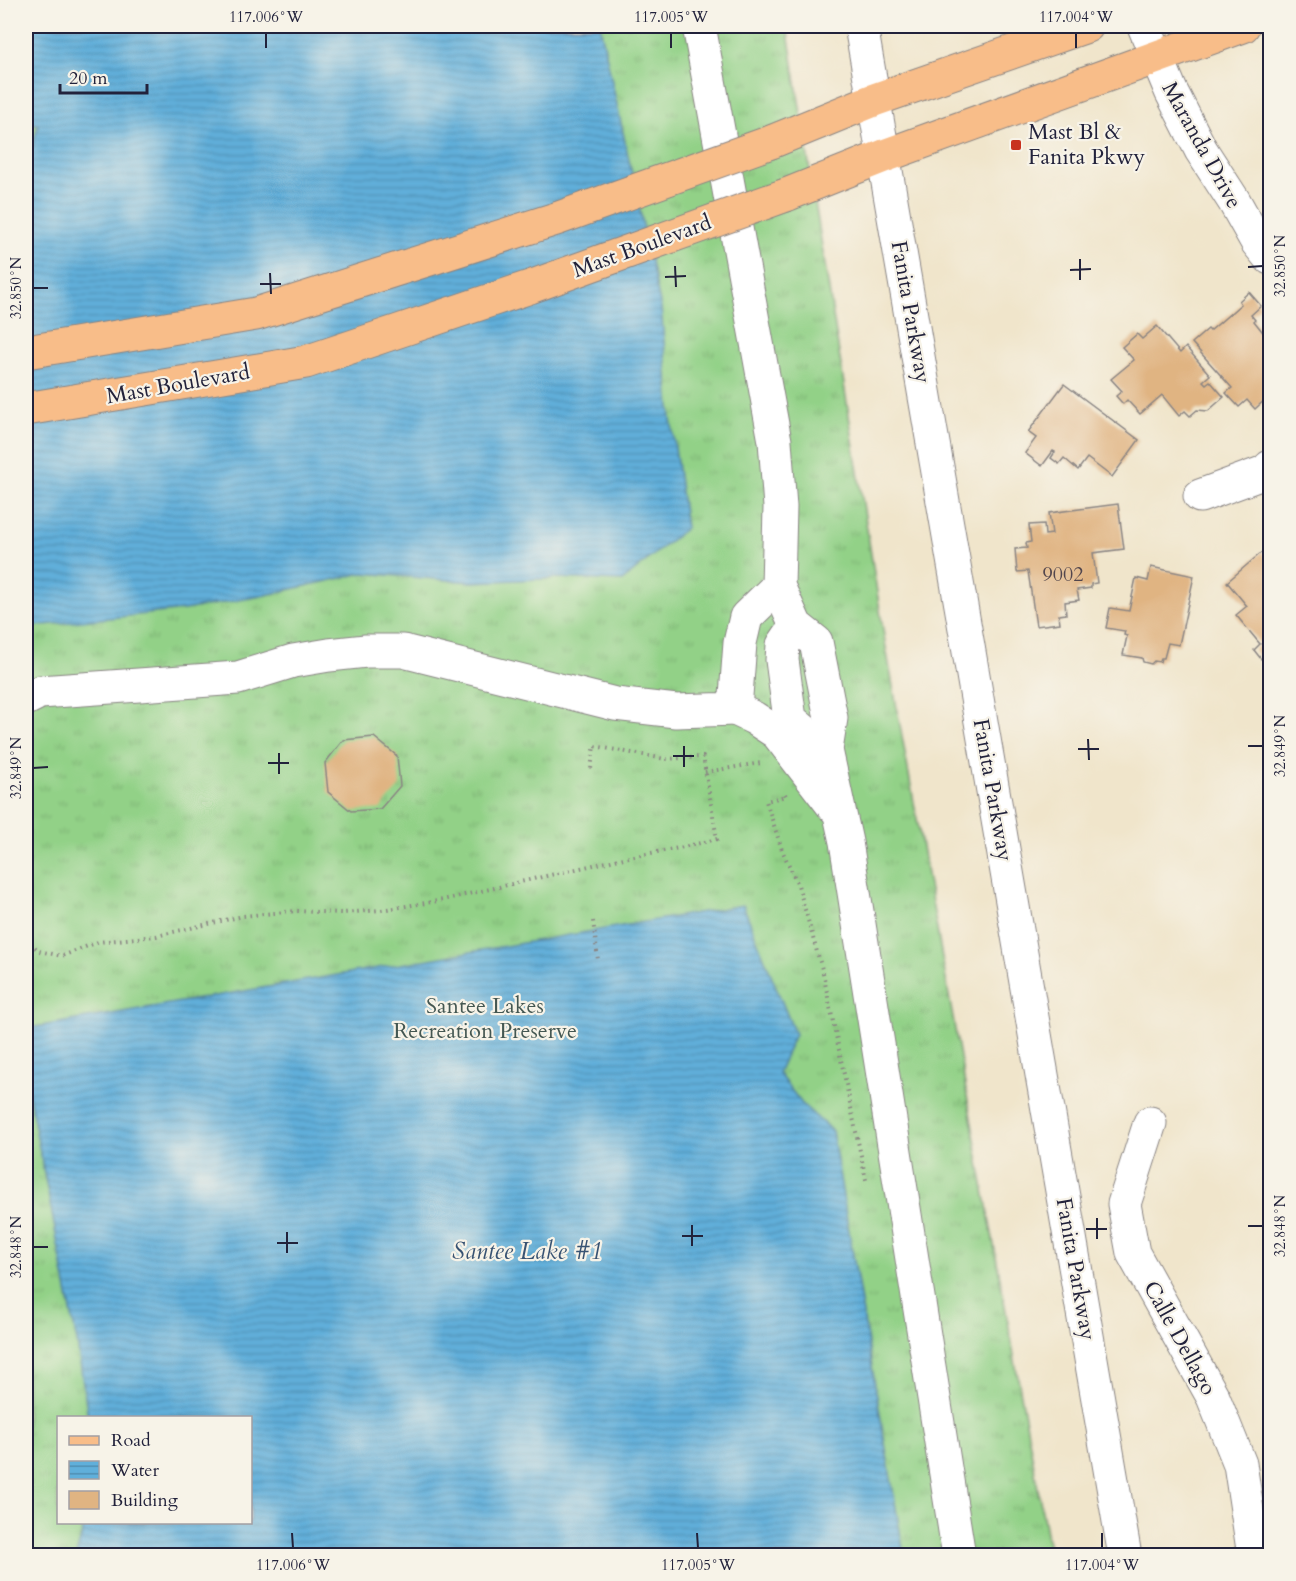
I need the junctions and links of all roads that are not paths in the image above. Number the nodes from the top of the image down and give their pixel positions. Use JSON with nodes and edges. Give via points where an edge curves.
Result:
{"nodes":[{"id":1,"x":699,"y":26,"type":"edge"},
{"id":2,"x":861,"y":26,"type":"edge"},
{"id":3,"x":1087,"y":26,"type":"edge"},
{"id":4,"x":1144,"y":26,"type":"edge"},
{"id":5,"x":1244,"y":26,"type":"edge"},
{"id":6,"x":1155,"y":57,"type":"junction"},
{"id":7,"x":874,"y":100,"type":"junction"},
{"id":8,"x":884,"y":156,"type":"junction"},
{"id":9,"x":1270,"y":258,"type":"edge"},
{"id":10,"x":26,"y":352,"type":"edge"},
{"id":11,"x":26,"y":409,"type":"edge"},
{"id":12,"x":1270,"y":467,"type":"edge"},
{"id":13,"x":1200,"y":496,"type":"dead end"},
{"id":14,"x":778,"y":586,"type":"junction"},
{"id":15,"x":26,"y":699,"type":"edge"},
{"id":16,"x":735,"y":709,"type":"junction"},
{"id":17,"x":840,"y":816,"type":"junction"},
{"id":18,"x":1150,"y":1123,"type":"dead end"},
{"id":19,"x":959,"y":1556,"type":"edge"},
{"id":20,"x":1125,"y":1556,"type":"edge"},
{"id":21,"x":1254,"y":1556,"type":"edge"}],
"edges":[{"from":1,"to":14,"type":"street","via":[[775,441],[780,507]]},
{"from":2,"to":7,"type":"street","name":"Fanita Parkway"},
{"from":3,"to":7,"type":"main road"},
{"from":4,"to":6,"type":"street","name":"Maranda Drive"},
{"from":5,"to":6,"type":"main road","name":"Mast Boulevard"},
{"from":6,"to":8,"type":"main road","name":"Mast Boulevard"},
{"from":6,"to":9,"type":"street","name":"Maranda Drive","via":[[1201,150]]},
{"from":7,"to":8,"type":"street","name":"Fanita Parkway"},
{"from":7,"to":10,"type":"main road","bridge":true,"via":[[771,142],[559,218],[256,314]]},
{"from":8,"to":11,"type":"main road","name":"Mast Boulevard","bridge":true,"via":[[521,290],[306,362]]},
{"from":8,"to":20,"type":"street","name":"Fanita Parkway"},
{"from":12,"to":13,"type":"street"},
{"from":14,"to":16,"type":"street","via":[[746,617]]},
{"from":14,"to":17,"type":"street","via":[[796,626],[816,642],[831,718],[826,750]]},
{"from":15,"to":16,"type":"street","via":[[40,692],[238,678],[292,661],[366,651],[403,651],[615,704],[676,711]]},
{"from":16,"to":17,"type":"street","via":[[777,733]]},
{"from":17,"to":19,"type":"street"},
{"from":18,"to":21,"type":"street","name":"Calle Dellago","via":[[1124,1204],[1132,1253],[1213,1396],[1240,1464]]}]}
